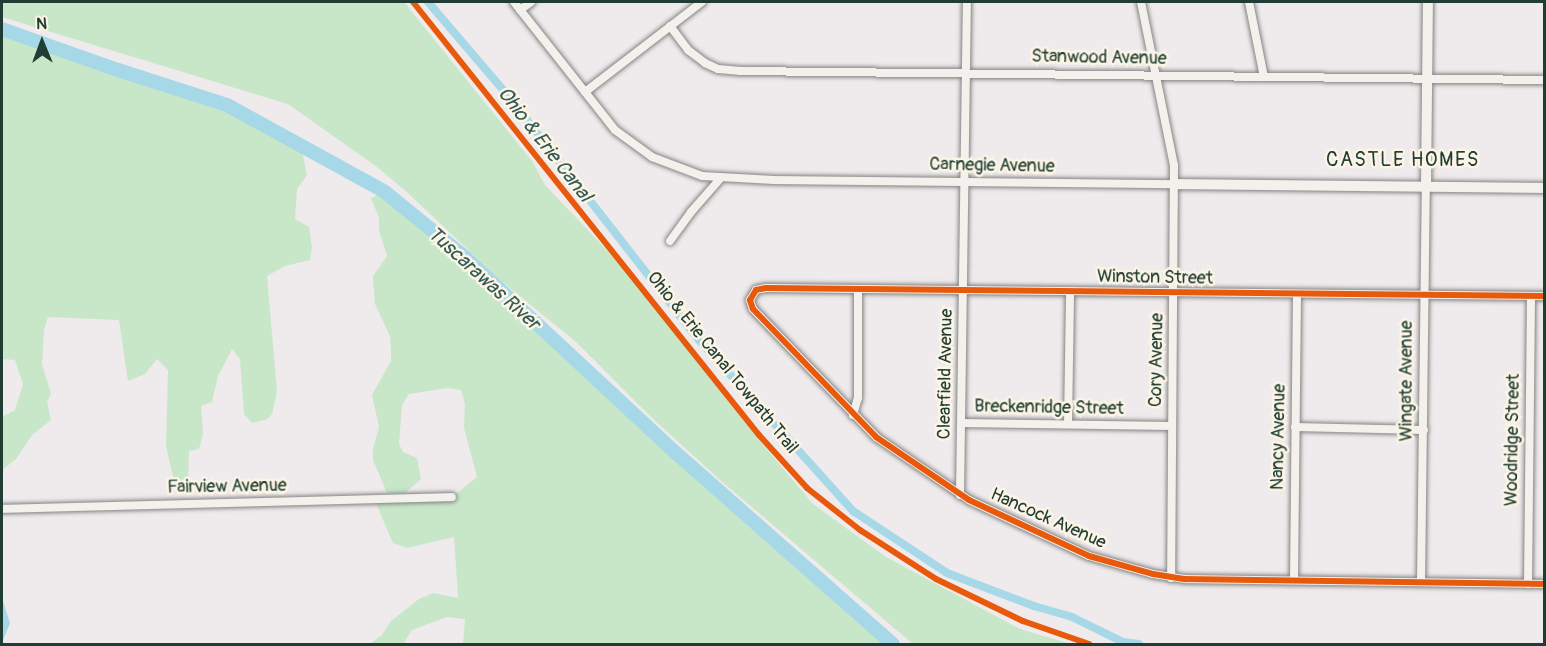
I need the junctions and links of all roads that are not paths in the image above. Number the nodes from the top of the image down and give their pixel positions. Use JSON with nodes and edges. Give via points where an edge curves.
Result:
{"nodes":[{"id":1,"x":514,"y":2,"type":"edge"},
{"id":2,"x":531,"y":2,"type":"edge"},
{"id":3,"x":702,"y":2,"type":"edge"},
{"id":4,"x":967,"y":2,"type":"edge"},
{"id":5,"x":1141,"y":2,"type":"edge"},
{"id":6,"x":1249,"y":2,"type":"edge"},
{"id":7,"x":1428,"y":2,"type":"edge"},
{"id":8,"x":520,"y":10,"type":"junction"},
{"id":9,"x":669,"y":26,"type":"junction"},
{"id":10,"x":966,"y":73,"type":"junction"},
{"id":11,"x":1157,"y":75,"type":"junction"},
{"id":12,"x":1264,"y":77,"type":"junction"},
{"id":13,"x":1427,"y":78,"type":"junction"},
{"id":14,"x":1545,"y":80,"type":"edge"},
{"id":15,"x":585,"y":93,"type":"junction"},
{"id":16,"x":720,"y":179,"type":"junction"},
{"id":17,"x":965,"y":182,"type":"junction"},
{"id":18,"x":1174,"y":184,"type":"junction"},
{"id":19,"x":1426,"y":186,"type":"junction"},
{"id":20,"x":1545,"y":188,"type":"edge"},
{"id":21,"x":670,"y":241,"type":"dead end"},
{"id":22,"x":766,"y":288,"type":"joint"},
{"id":23,"x":858,"y":289,"type":"junction"},
{"id":24,"x":963,"y":290,"type":"junction"},
{"id":25,"x":1070,"y":291,"type":"junction"},
{"id":26,"x":1174,"y":293,"type":"junction"},
{"id":27,"x":1297,"y":295,"type":"junction"},
{"id":28,"x":1424,"y":295,"type":"junction"},
{"id":29,"x":1531,"y":296,"type":"junction"},
{"id":30,"x":1545,"y":296,"type":"edge"},
{"id":31,"x":853,"y":415,"type":"junction"},
{"id":32,"x":961,"y":423,"type":"junction"},
{"id":33,"x":1068,"y":424,"type":"junction"},
{"id":34,"x":1172,"y":426,"type":"junction"},
{"id":35,"x":1295,"y":427,"type":"junction"},
{"id":36,"x":1424,"y":430,"type":"junction"},
{"id":37,"x":960,"y":495,"type":"junction"},
{"id":38,"x":452,"y":497,"type":"dead end"},
{"id":39,"x":2,"y":509,"type":"edge"},
{"id":40,"x":1171,"y":578,"type":"junction"},
{"id":41,"x":1294,"y":580,"type":"junction"},
{"id":42,"x":1421,"y":582,"type":"junction"},
{"id":43,"x":1528,"y":584,"type":"junction"},
{"id":44,"x":1545,"y":584,"type":"edge"}],
"edges":[{"from":1,"to":8,"type":"street","name":"Carnegie Avenue"},
{"from":2,"to":8,"type":"street"},
{"from":3,"to":9,"type":"street"},
{"from":4,"to":10,"type":"street","name":"Clearfield Avenue"},
{"from":5,"to":11,"type":"street","name":"Cory Avenue"},
{"from":6,"to":12,"type":"street"},
{"from":7,"to":13,"type":"street","name":"Wingate Avenue"},
{"from":8,"to":15,"type":"street","name":"Carnegie Avenue"},
{"from":9,"to":10,"type":"street","name":"Stanwood Avenue","via":[[693,54],[723,70]]},
{"from":9,"to":15,"type":"street"},
{"from":10,"to":11,"type":"street","name":"Stanwood Avenue"},
{"from":10,"to":17,"type":"street","name":"Clearfield Avenue"},
{"from":11,"to":12,"type":"street","name":"Stanwood Avenue"},
{"from":11,"to":18,"type":"street","name":"Cory Avenue"},
{"from":12,"to":13,"type":"street","name":"Stanwood Avenue"},
{"from":13,"to":14,"type":"street","name":"Stanwood Avenue"},
{"from":13,"to":19,"type":"street","name":"Wingate Avenue"},
{"from":15,"to":16,"type":"street","name":"Carnegie Avenue","via":[[603,117],[637,148],[679,169]]},
{"from":16,"to":17,"type":"street","name":"Carnegie Avenue"},
{"from":16,"to":21,"type":"street"},
{"from":17,"to":18,"type":"street","name":"Carnegie Avenue"},
{"from":17,"to":24,"type":"street","name":"Clearfield Avenue"},
{"from":18,"to":19,"type":"street","name":"Carnegie Avenue"},
{"from":18,"to":26,"type":"street","name":"Cory Avenue"},
{"from":19,"to":20,"type":"street","name":"Carnegie Avenue"},
{"from":19,"to":28,"type":"street","name":"Wingate Avenue"},
{"from":22,"to":23,"type":"street","name":"Winston Street"},
{"from":22,"to":31,"type":"street","name":"Hancock Avenue","via":[[752,294],[753,309]]},
{"from":23,"to":24,"type":"street","name":"Winston Street"},
{"from":23,"to":31,"type":"street","via":[[858,398]]},
{"from":24,"to":25,"type":"street","name":"Winston Street"},
{"from":24,"to":32,"type":"street","name":"Clearfield Avenue"},
{"from":25,"to":26,"type":"street","name":"Winston Street"},
{"from":25,"to":33,"type":"street"},
{"from":26,"to":27,"type":"street","name":"Winston Street"},
{"from":26,"to":34,"type":"street","name":"Cory Avenue"},
{"from":27,"to":28,"type":"street","name":"Winston Street"},
{"from":27,"to":35,"type":"street","name":"Nancy Avenue"},
{"from":28,"to":29,"type":"street","name":"Winston Street"},
{"from":28,"to":36,"type":"street","name":"Wingate Avenue"},
{"from":29,"to":30,"type":"street","name":"Winston Street"},
{"from":29,"to":43,"type":"street","name":"Woodridge Street"},
{"from":31,"to":37,"type":"street","name":"Hancock Avenue","via":[[876,437]]},
{"from":32,"to":33,"type":"street","name":"Breckenridge Street"},
{"from":32,"to":37,"type":"street","name":"Clearfield Avenue"},
{"from":33,"to":34,"type":"street","name":"Breckenridge Street"},
{"from":34,"to":40,"type":"street","name":"Cory Avenue"},
{"from":35,"to":36,"type":"street"},
{"from":35,"to":41,"type":"street","name":"Nancy Avenue"},
{"from":36,"to":42,"type":"street","name":"Wingate Avenue"},
{"from":37,"to":40,"type":"street","name":"Hancock Avenue","via":[[1080,553]]},
{"from":38,"to":39,"type":"street","name":"Fairview Avenue"},
{"from":40,"to":41,"type":"street","name":"Hancock Avenue"},
{"from":41,"to":42,"type":"street","name":"Hancock Avenue"},
{"from":42,"to":43,"type":"street","name":"Hancock Avenue"},
{"from":43,"to":44,"type":"street","name":"Hancock Avenue"}]}
